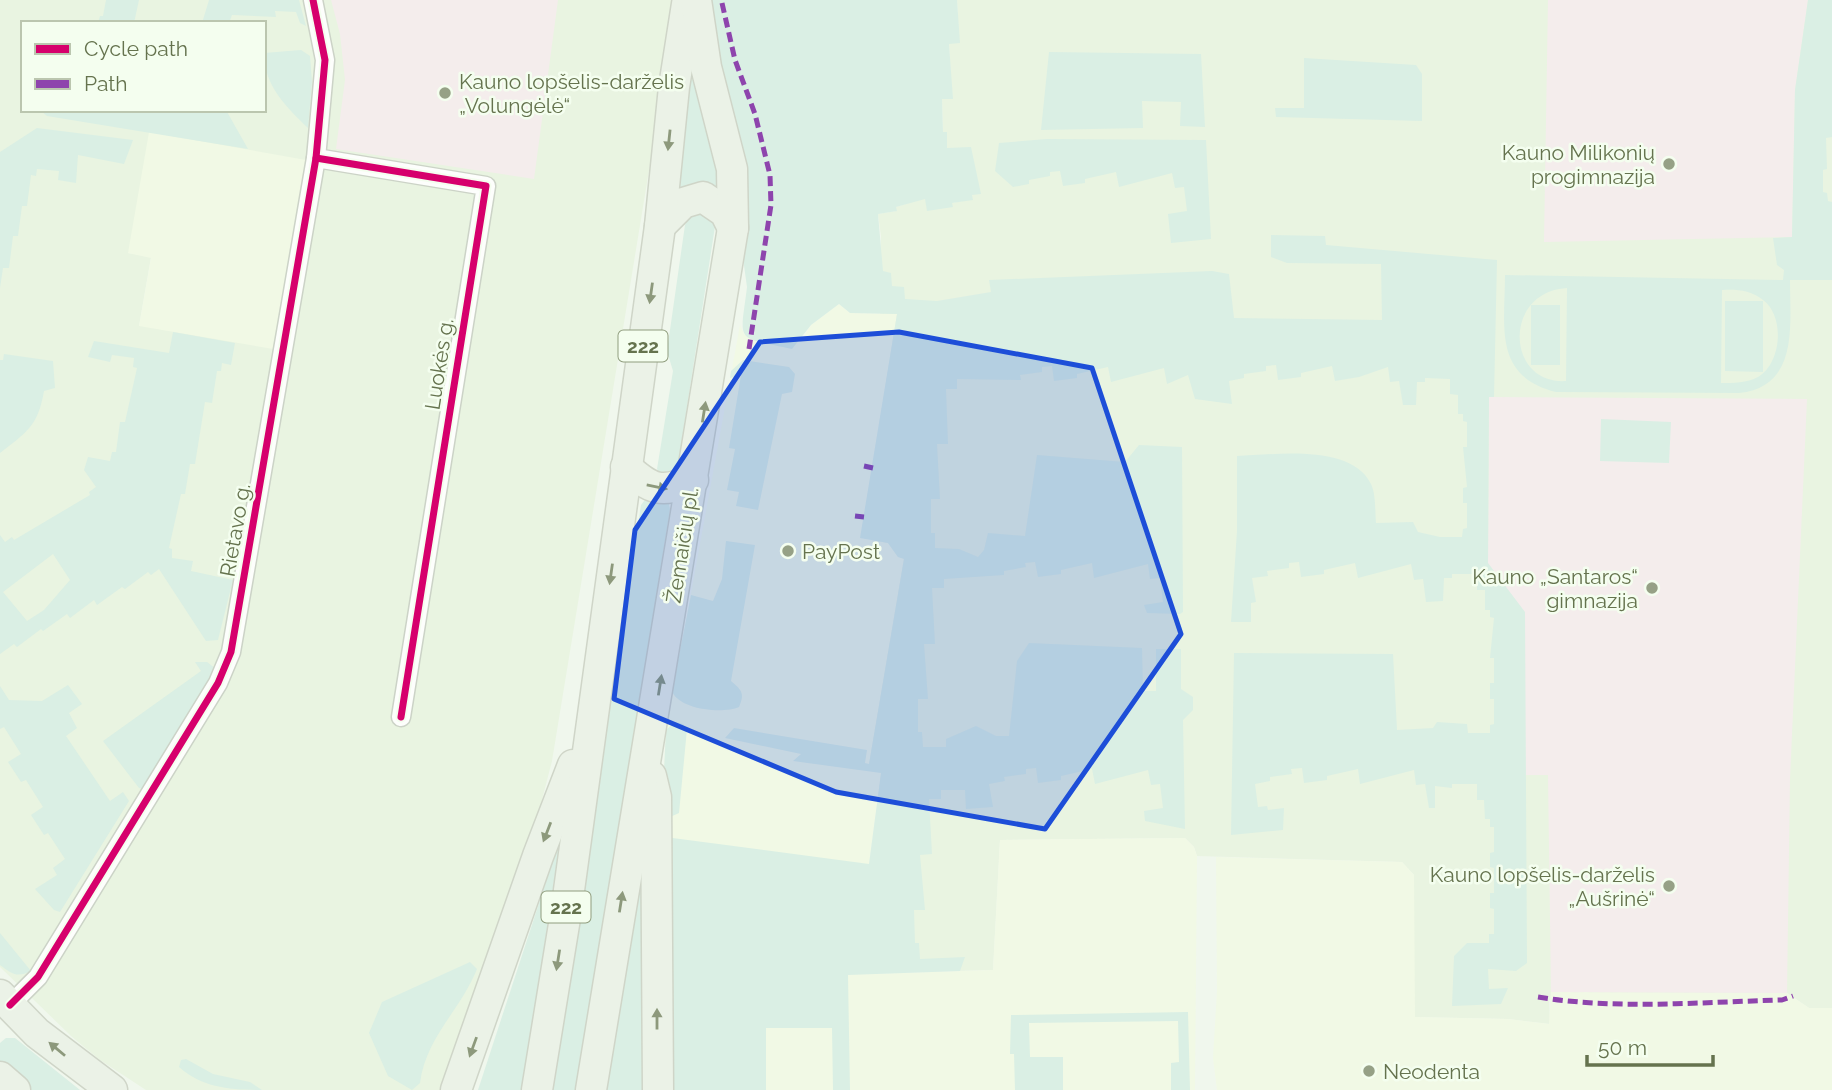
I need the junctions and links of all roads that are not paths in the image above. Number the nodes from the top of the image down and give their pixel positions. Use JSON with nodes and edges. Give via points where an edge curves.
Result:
{"nodes":[{"id":1,"x":313,"y":0,"type":"edge"},
{"id":2,"x":688,"y":0,"type":"edge"},
{"id":3,"x":696,"y":0,"type":"edge"},
{"id":4,"x":316,"y":158,"type":"junction"},
{"id":5,"x":660,"y":226,"type":"junction"},
{"id":6,"x":733,"y":228,"type":"junction"},
{"id":7,"x":626,"y":467,"type":"junction"},
{"id":8,"x":693,"y":480,"type":"junction"},
{"id":9,"x":401,"y":717,"type":"dead end"},
{"id":10,"x":590,"y":723,"type":"junction"},
{"id":11,"x":645,"y":752,"type":"junction"},
{"id":12,"x":3,"y":1005,"type":"edge"},
{"id":13,"x":0,"y":1077,"type":"edge"},
{"id":14,"x":658,"y":1089,"type":"edge"},
{"id":15,"x":15,"y":1090,"type":"edge"},
{"id":16,"x":112,"y":1090,"type":"edge"},
{"id":17,"x":456,"y":1090,"type":"edge"},
{"id":18,"x":537,"y":1090,"type":"edge"},
{"id":19,"x":591,"y":1090,"type":"edge"}],
"edges":[{"from":1,"to":4,"type":"street","name":"Rietavo g.","via":[[325,60]]},
{"from":2,"to":5,"type":"main road","number":"222","one_way":true},
{"from":3,"to":6,"type":"main road","name":"Žemaičių pl.","number":"222","via":[[704,57],[732,169]]},
{"from":4,"to":9,"type":"street","name":"Luokės g.","via":[[486,186]]},
{"from":4,"to":12,"type":"street","name":"Rietavo g.","via":[[231,652],[218,683],[38,977]]},
{"from":5,"to":6,"type":"main road","via":[[683,203],[703,197],[725,212]]},
{"from":5,"to":7,"type":"main road","number":"222","one_way":true},
{"from":8,"to":6,"type":"main road","name":"Žemaičių pl.","number":"222","one_way":true},
{"from":7,"to":8,"type":"main road","one_way":true,"via":[[645,485],[670,490]]},
{"from":7,"to":10,"type":"main road","number":"222","one_way":true},
{"from":11,"to":8,"type":"main road","name":"Žemaičių pl.","number":"222","one_way":true,"via":[[656,710]]},
{"from":10,"to":17,"type":"main road","one_way":true},
{"from":10,"to":18,"type":"main road","number":"222","one_way":true},
{"from":14,"to":11,"type":"main road","one_way":true,"via":[[656,797]]},
{"from":19,"to":11,"type":"main road","name":"Žemaičių pl.","number":"222","one_way":true},
{"from":16,"to":12,"type":"main road","one_way":true},
{"from":13,"to":15,"type":"main road"}]}
